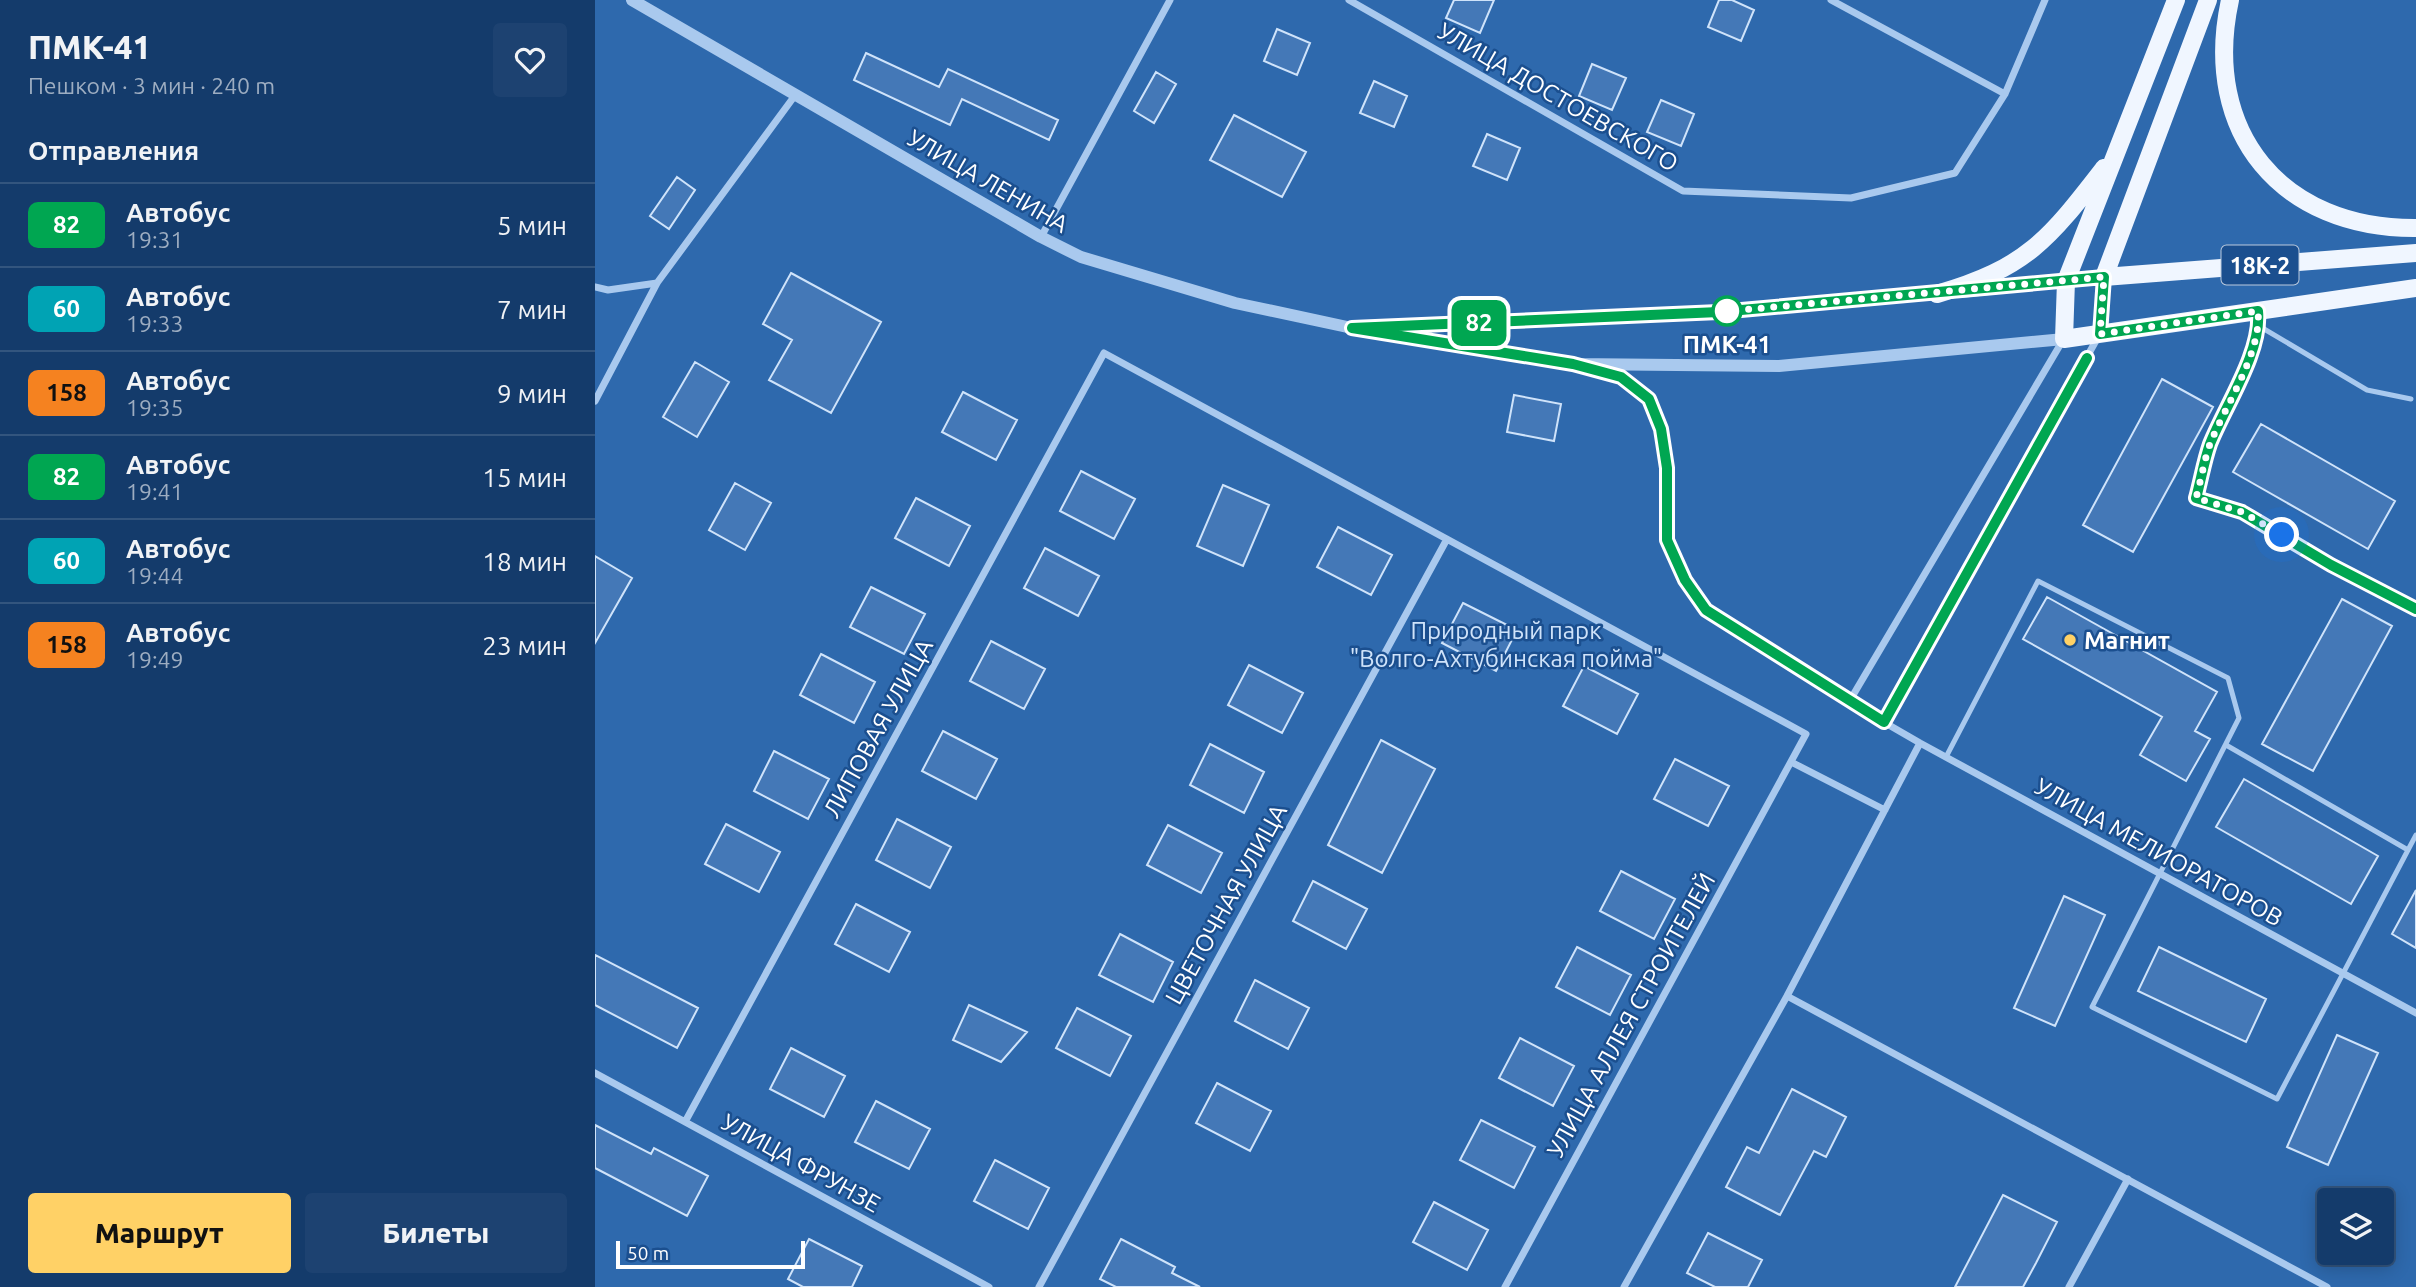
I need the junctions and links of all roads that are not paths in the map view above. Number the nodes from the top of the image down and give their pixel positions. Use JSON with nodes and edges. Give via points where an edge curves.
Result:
{"nodes":[{"id":1,"x":632,"y":0,"type":"edge"},
{"id":2,"x":1170,"y":0,"type":"edge"},
{"id":3,"x":1349,"y":0,"type":"edge"},
{"id":4,"x":1831,"y":0,"type":"edge"},
{"id":5,"x":2045,"y":0,"type":"edge"},
{"id":6,"x":2176,"y":0,"type":"edge"},
{"id":7,"x":2208,"y":0,"type":"edge"},
{"id":8,"x":2230,"y":0,"type":"edge"},
{"id":9,"x":796,"y":94,"type":"junction"},
{"id":10,"x":2005,"y":94,"type":"junction"},
{"id":11,"x":2117,"y":151,"type":"junction"},
{"id":12,"x":2416,"y":228,"type":"edge"},
{"id":13,"x":1041,"y":237,"type":"junction"},
{"id":14,"x":2416,"y":253,"type":"edge"},
{"id":15,"x":2104,"y":277,"type":"junction"},
{"id":16,"x":2066,"y":281,"type":"junction"},
{"id":17,"x":657,"y":283,"type":"junction"},
{"id":18,"x":595,"y":287,"type":"edge"},
{"id":19,"x":2416,"y":288,"type":"edge"},
{"id":20,"x":1937,"y":294,"type":"junction"},
{"id":21,"x":2259,"y":319,"type":"junction"},
{"id":22,"x":1352,"y":328,"type":"junction"},
{"id":23,"x":2100,"y":334,"type":"junction"},
{"id":24,"x":2064,"y":339,"type":"junction"},
{"id":25,"x":1573,"y":364,"type":"junction"},
{"id":26,"x":2411,"y":399,"type":"dead end"},
{"id":27,"x":595,"y":401,"type":"edge"},
{"id":28,"x":1447,"y":539,"type":"junction"},
{"id":29,"x":2416,"y":609,"type":"edge"},
{"id":30,"x":1849,"y":702,"type":"junction"},
{"id":31,"x":1884,"y":722,"type":"junction"},
{"id":32,"x":1920,"y":743,"type":"junction"},
{"id":33,"x":2226,"y":745,"type":"junction"},
{"id":34,"x":1946,"y":757,"type":"junction"},
{"id":35,"x":1791,"y":762,"type":"junction"},
{"id":36,"x":1885,"y":810,"type":"junction"},
{"id":37,"x":2416,"y":835,"type":"edge"},
{"id":38,"x":2408,"y":850,"type":"junction"},
{"id":39,"x":2159,"y":875,"type":"junction"},
{"id":40,"x":2344,"y":975,"type":"junction"},
{"id":41,"x":1787,"y":996,"type":"junction"},
{"id":42,"x":2416,"y":1013,"type":"edge"},
{"id":43,"x":595,"y":1073,"type":"edge"},
{"id":44,"x":685,"y":1122,"type":"junction"},
{"id":45,"x":2128,"y":1180,"type":"junction"},
{"id":46,"x":989,"y":1287,"type":"edge"},
{"id":47,"x":1039,"y":1287,"type":"edge"},
{"id":48,"x":1504,"y":1287,"type":"edge"},
{"id":49,"x":1624,"y":1287,"type":"edge"},
{"id":50,"x":2069,"y":1287,"type":"edge"},
{"id":51,"x":2326,"y":1287,"type":"edge"}],
"edges":[{"from":1,"to":9,"type":"street","name":"УЛИЦА ЛЕНИНА"},
{"from":2,"to":13,"type":"street"},
{"from":3,"to":10,"type":"street","name":"УЛИЦА ДОСТОЕВСКОГО","via":[[1683,191],[1851,198],[1955,173]]},
{"from":4,"to":10,"type":"street"},
{"from":5,"to":10,"type":"street","name":"УЛИЦА ДОСТОЕВСКОГО"},
{"from":6,"to":11,"type":"main road"},
{"from":7,"to":15,"type":"main road"},
{"from":8,"to":12,"type":"main road","via":[[2225,21],[2228,96],[2236,123],[2270,177],[2293,196],[2350,222],[2381,229]]},
{"from":9,"to":13,"type":"street","name":"УЛИЦА ЛЕНИНА"},
{"from":9,"to":17,"type":"street"},
{"from":11,"to":16,"type":"main road"},
{"from":11,"to":20,"type":"main road","via":[[2039,246],[1982,281]]},
{"from":13,"to":22,"type":"street","name":"УЛИЦА ЛЕНИНА","via":[[1081,257],[1235,303]]},
{"from":14,"to":15,"type":"main road","number":"18К-2"},
{"from":15,"to":16,"type":"street"},
{"from":15,"to":23,"type":"street"},
{"from":16,"to":20,"type":"street"},
{"from":16,"to":24,"type":"main road"},
{"from":17,"to":18,"type":"street","via":[[608,290]]},
{"from":17,"to":27,"type":"street"},
{"from":19,"to":21,"type":"main road","number":"18К-2"},
{"from":20,"to":22,"type":"street","via":[[1719,312]]},
{"from":21,"to":23,"type":"main road","number":"18К-2"},
{"from":21,"to":26,"type":"lane","via":[[2367,390]]},
{"from":21,"to":29,"type":"lane","via":[[2210,445],[2196,498],[2242,512]]},
{"from":22,"to":25,"type":"street"},
{"from":23,"to":24,"type":"main road","number":"18К-2"},
{"from":23,"to":31,"type":"street"},
{"from":24,"to":25,"type":"street","via":[[1779,366]]},
{"from":24,"to":30,"type":"street"},
{"from":25,"to":30,"type":"street","name":"УЛИЦА МЕЛИОРАТОРОВ","via":[[1621,377],[1649,399],[1661,429],[1667,468],[1667,540],[1685,580],[1706,610]]},
{"from":28,"to":35,"type":"street","name":"УЛИЦА АЛЛЕЯ СТРОИТЕЛЕЙ","via":[[1807,734]]},
{"from":28,"to":44,"type":"street","name":"ЛИПОВАЯ УЛИЦА","via":[[1104,353]]},
{"from":28,"to":47,"type":"street","name":"ЦВЕТОЧНАЯ УЛИЦА"},
{"from":30,"to":31,"type":"street","name":"УЛИЦА МЕЛИОРАТОРОВ"},
{"from":31,"to":32,"type":"street","name":"УЛИЦА МЕЛИОРАТОРОВ"},
{"from":32,"to":34,"type":"street","name":"УЛИЦА МЕЛИОРАТОРОВ"},
{"from":32,"to":36,"type":"street"},
{"from":33,"to":34,"type":"lane","via":[[2239,718],[2228,678],[2038,582]]},
{"from":33,"to":38,"type":"lane"},
{"from":33,"to":39,"type":"lane"},
{"from":34,"to":39,"type":"street","name":"УЛИЦА МЕЛИОРАТОРОВ"},
{"from":35,"to":36,"type":"street"},
{"from":35,"to":48,"type":"street","name":"УЛИЦА АЛЛЕЯ СТРОИТЕЛЕЙ"},
{"from":36,"to":41,"type":"street"},
{"from":37,"to":38,"type":"lane"},
{"from":38,"to":40,"type":"lane"},
{"from":39,"to":40,"type":"street","name":"УЛИЦА МЕЛИОРАТОРОВ"},
{"from":39,"to":40,"type":"lane","via":[[2092,1007],[2277,1099]]},
{"from":40,"to":42,"type":"street","name":"УЛИЦА МЕЛИОРАТОРОВ"},
{"from":41,"to":45,"type":"street"},
{"from":41,"to":49,"type":"street"},
{"from":43,"to":44,"type":"street","name":"УЛИЦА ФРУНЗЕ"},
{"from":44,"to":46,"type":"street","name":"УЛИЦА ФРУНЗЕ"},
{"from":45,"to":50,"type":"street"},
{"from":45,"to":51,"type":"street"}]}
